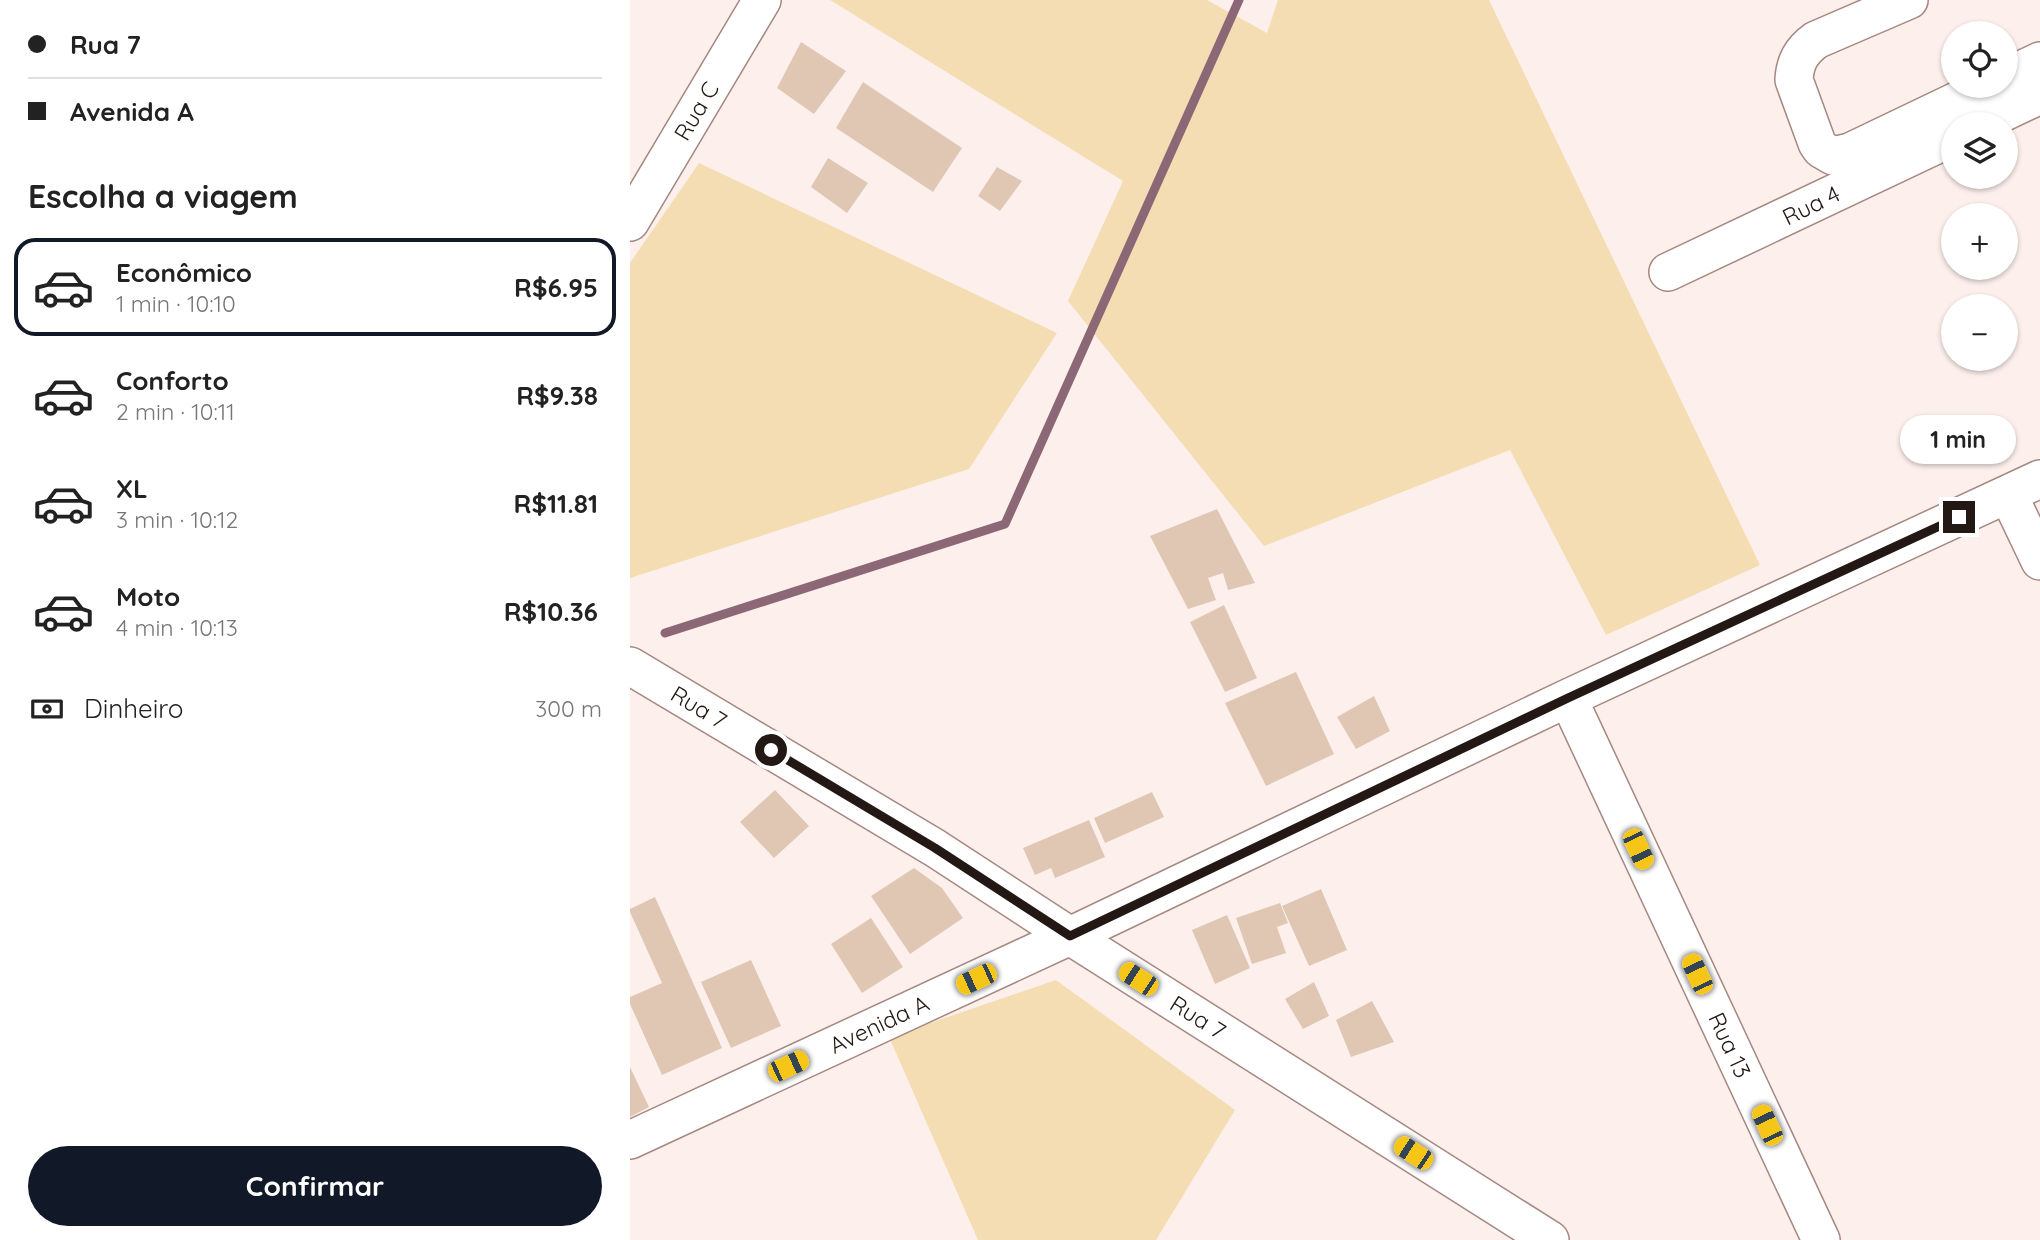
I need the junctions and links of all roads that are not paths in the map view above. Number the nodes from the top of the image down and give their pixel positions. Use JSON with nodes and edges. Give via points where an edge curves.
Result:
{"nodes":[{"id":1,"x":762,"y":0,"type":"edge"},
{"id":2,"x":1909,"y":0,"type":"edge"},
{"id":3,"x":2040,"y":61,"type":"edge"},
{"id":4,"x":2018,"y":71,"type":"edge"},
{"id":5,"x":2040,"y":95,"type":"edge"},
{"id":6,"x":1963,"y":98,"type":"edge"},
{"id":7,"x":2004,"y":112,"type":"edge"},
{"id":8,"x":1941,"y":143,"type":"edge"},
{"id":9,"x":630,"y":222,"type":"edge"},
{"id":10,"x":1668,"y":272,"type":"dead end"},
{"id":11,"x":2024,"y":487,"type":"edge"},
{"id":12,"x":2040,"y":561,"type":"edge"},
{"id":13,"x":630,"y":666,"type":"edge"},
{"id":14,"x":1568,"y":698,"type":"junction"},
{"id":15,"x":1070,"y":936,"type":"junction"},
{"id":16,"x":630,"y":1140,"type":"edge"},
{"id":17,"x":1550,"y":1240,"type":"edge"},
{"id":18,"x":1821,"y":1240,"type":"edge"}],
"edges":[{"from":1,"to":9,"type":"street","name":"Rua C"},
{"from":2,"to":6,"type":"street","via":[[1816,40],[1800,56],[1794,80],[1821,149],[1833,156],[1850,152]]},
{"from":3,"to":4,"type":"street"},
{"from":5,"to":7,"type":"street"},
{"from":8,"to":10,"type":"street","name":"Rua 4"},
{"from":11,"to":12,"type":"street"},
{"from":11,"to":14,"type":"street","name":"Avenida A"},
{"from":13,"to":15,"type":"street","name":"Rua 7","via":[[935,848]]},
{"from":14,"to":15,"type":"street","name":"Avenida A"},
{"from":14,"to":18,"type":"street","name":"Rua 13"},
{"from":15,"to":16,"type":"street","name":"Avenida A"},
{"from":15,"to":17,"type":"street","name":"Rua 7"}]}
